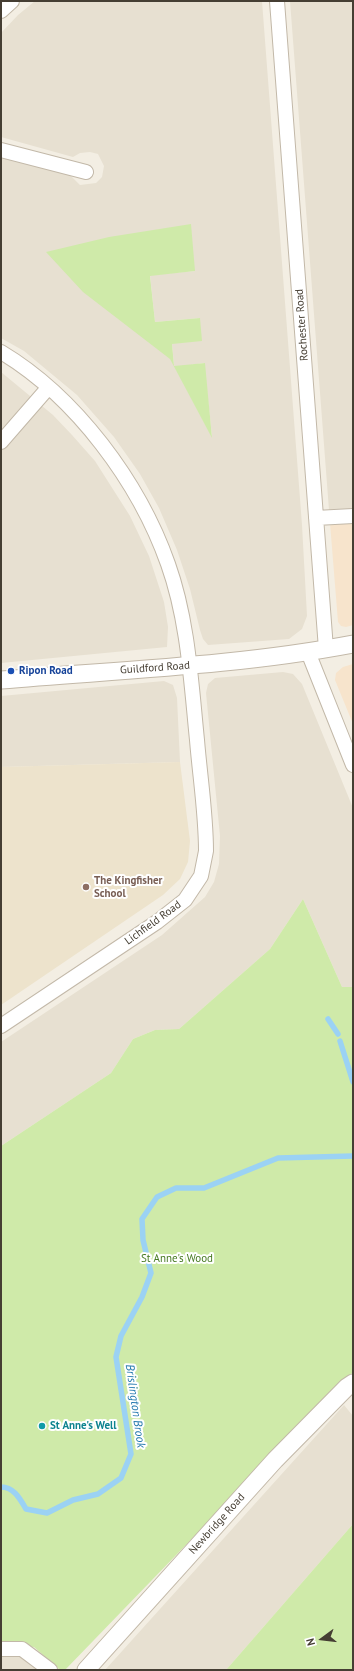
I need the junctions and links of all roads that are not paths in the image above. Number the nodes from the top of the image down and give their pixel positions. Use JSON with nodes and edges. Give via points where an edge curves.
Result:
{"nodes":[{"id":1,"x":12,"y":1,"type":"edge"},
{"id":2,"x":277,"y":1,"type":"edge"},
{"id":3,"x":1,"y":11,"type":"edge"},
{"id":4,"x":1,"y":150,"type":"edge"},
{"id":5,"x":86,"y":172,"type":"dead end"},
{"id":6,"x":1,"y":352,"type":"edge"},
{"id":7,"x":48,"y":388,"type":"junction"},
{"id":8,"x":1,"y":442,"type":"edge"},
{"id":9,"x":353,"y":516,"type":"edge"},
{"id":10,"x":316,"y":518,"type":"junction"},
{"id":11,"x":353,"y":644,"type":"edge"},
{"id":12,"x":326,"y":649,"type":"junction"},
{"id":13,"x":308,"y":652,"type":"junction"},
{"id":14,"x":190,"y":666,"type":"junction"},
{"id":15,"x":1,"y":680,"type":"edge"},
{"id":16,"x":353,"y":765,"type":"edge"},
{"id":17,"x":1,"y":1026,"type":"edge"},
{"id":18,"x":353,"y":1383,"type":"edge"},
{"id":19,"x":1,"y":1649,"type":"edge"},
{"id":20,"x":50,"y":1670,"type":"edge"},
{"id":21,"x":86,"y":1670,"type":"edge"}],
"edges":[{"from":1,"to":3,"type":"street"},
{"from":2,"to":10,"type":"street","name":"Rochester Road"},
{"from":4,"to":5,"type":"street"},
{"from":6,"to":7,"type":"street","name":"Lichfield Road"},
{"from":7,"to":8,"type":"street"},
{"from":7,"to":14,"type":"street","name":"Lichfield Road","via":[[74,412],[102,444],[149,518],[169,565]]},
{"from":9,"to":10,"type":"street"},
{"from":10,"to":12,"type":"street","name":"Rochester Road"},
{"from":11,"to":12,"type":"street","name":"Guildford Road"},
{"from":12,"to":13,"type":"street","name":"Guildford Road"},
{"from":13,"to":14,"type":"street","name":"Guildford Road"},
{"from":13,"to":16,"type":"street"},
{"from":14,"to":15,"type":"street","name":"Guildford Road"},
{"from":14,"to":17,"type":"street","name":"Lichfield Road","via":[[206,842],[204,868],[197,884],[185,900],[157,922]]},
{"from":18,"to":21,"type":"street","name":"Newbridge Road","via":[[275,1460]]},
{"from":19,"to":20,"type":"street","via":[[22,1649]]}]}
